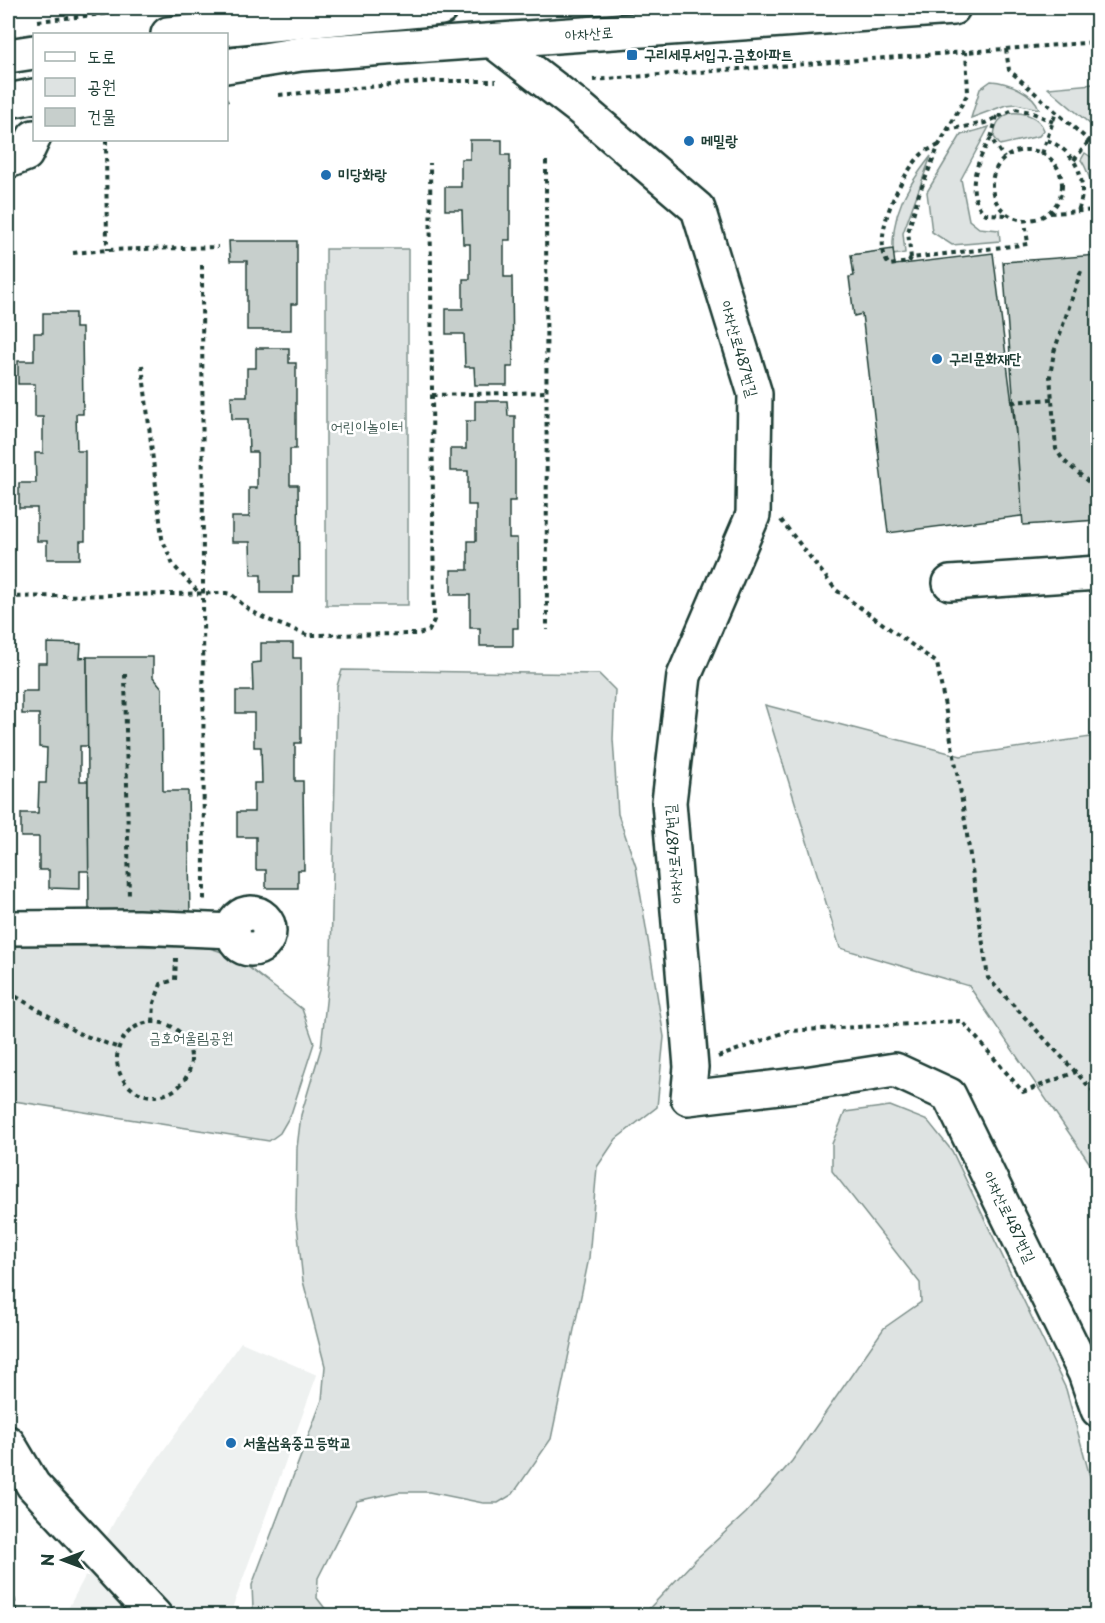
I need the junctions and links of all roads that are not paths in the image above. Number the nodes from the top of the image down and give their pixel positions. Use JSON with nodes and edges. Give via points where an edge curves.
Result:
{"nodes":[{"id":1,"x":441,"y":8,"type":"edge"},
{"id":2,"x":953,"y":8,"type":"edge"},
{"id":3,"x":299,"y":14,"type":"edge"},
{"id":4,"x":161,"y":22,"type":"edge"},
{"id":5,"x":32,"y":37,"type":"edge"},
{"id":6,"x":493,"y":40,"type":"junction"},
{"id":7,"x":301,"y":54,"type":"junction"},
{"id":8,"x":8,"y":56,"type":"edge"},
{"id":9,"x":228,"y":66,"type":"edge"},
{"id":10,"x":33,"y":96,"type":"edge"},
{"id":11,"x":8,"y":101,"type":"edge"},
{"id":12,"x":33,"y":139,"type":"edge"},
{"id":13,"x":8,"y":161,"type":"edge"},
{"id":14,"x":1098,"y":573,"type":"edge"},
{"id":15,"x":950,"y":583,"type":"dead end"},
{"id":16,"x":8,"y":928,"type":"edge"},
{"id":17,"x":233,"y":931,"type":"dead end"},
{"id":18,"x":1098,"y":1410,"type":"edge"},
{"id":19,"x":8,"y":1443,"type":"edge"},
{"id":20,"x":97,"y":1556,"type":"junction"},
{"id":21,"x":134,"y":1616,"type":"edge"},
{"id":22,"x":155,"y":1616,"type":"edge"}],
"edges":[{"from":1,"to":3,"type":"street"},
{"from":2,"to":6,"type":"street","name":"아차산로"},
{"from":3,"to":4,"type":"street"},
{"from":3,"to":7,"type":"street"},
{"from":5,"to":8,"type":"street"},
{"from":6,"to":7,"type":"street","name":"아차산로"},
{"from":6,"to":18,"type":"street","name":"아차산로487번길","via":[[698,209],[755,394],[753,515],[684,676],[669,802],[692,1068],[688,1098],[895,1070],[949,1095],[1086,1373]]},
{"from":7,"to":9,"type":"street","name":"아차산로"},
{"from":10,"to":11,"type":"street"},
{"from":12,"to":13,"type":"street","via":[[22,157]]},
{"from":14,"to":15,"type":"street"},
{"from":16,"to":17,"type":"street"},
{"from":19,"to":20,"type":"street","via":[[33,1485]]},
{"from":20,"to":21,"type":"street"},
{"from":20,"to":22,"type":"street"}]}
